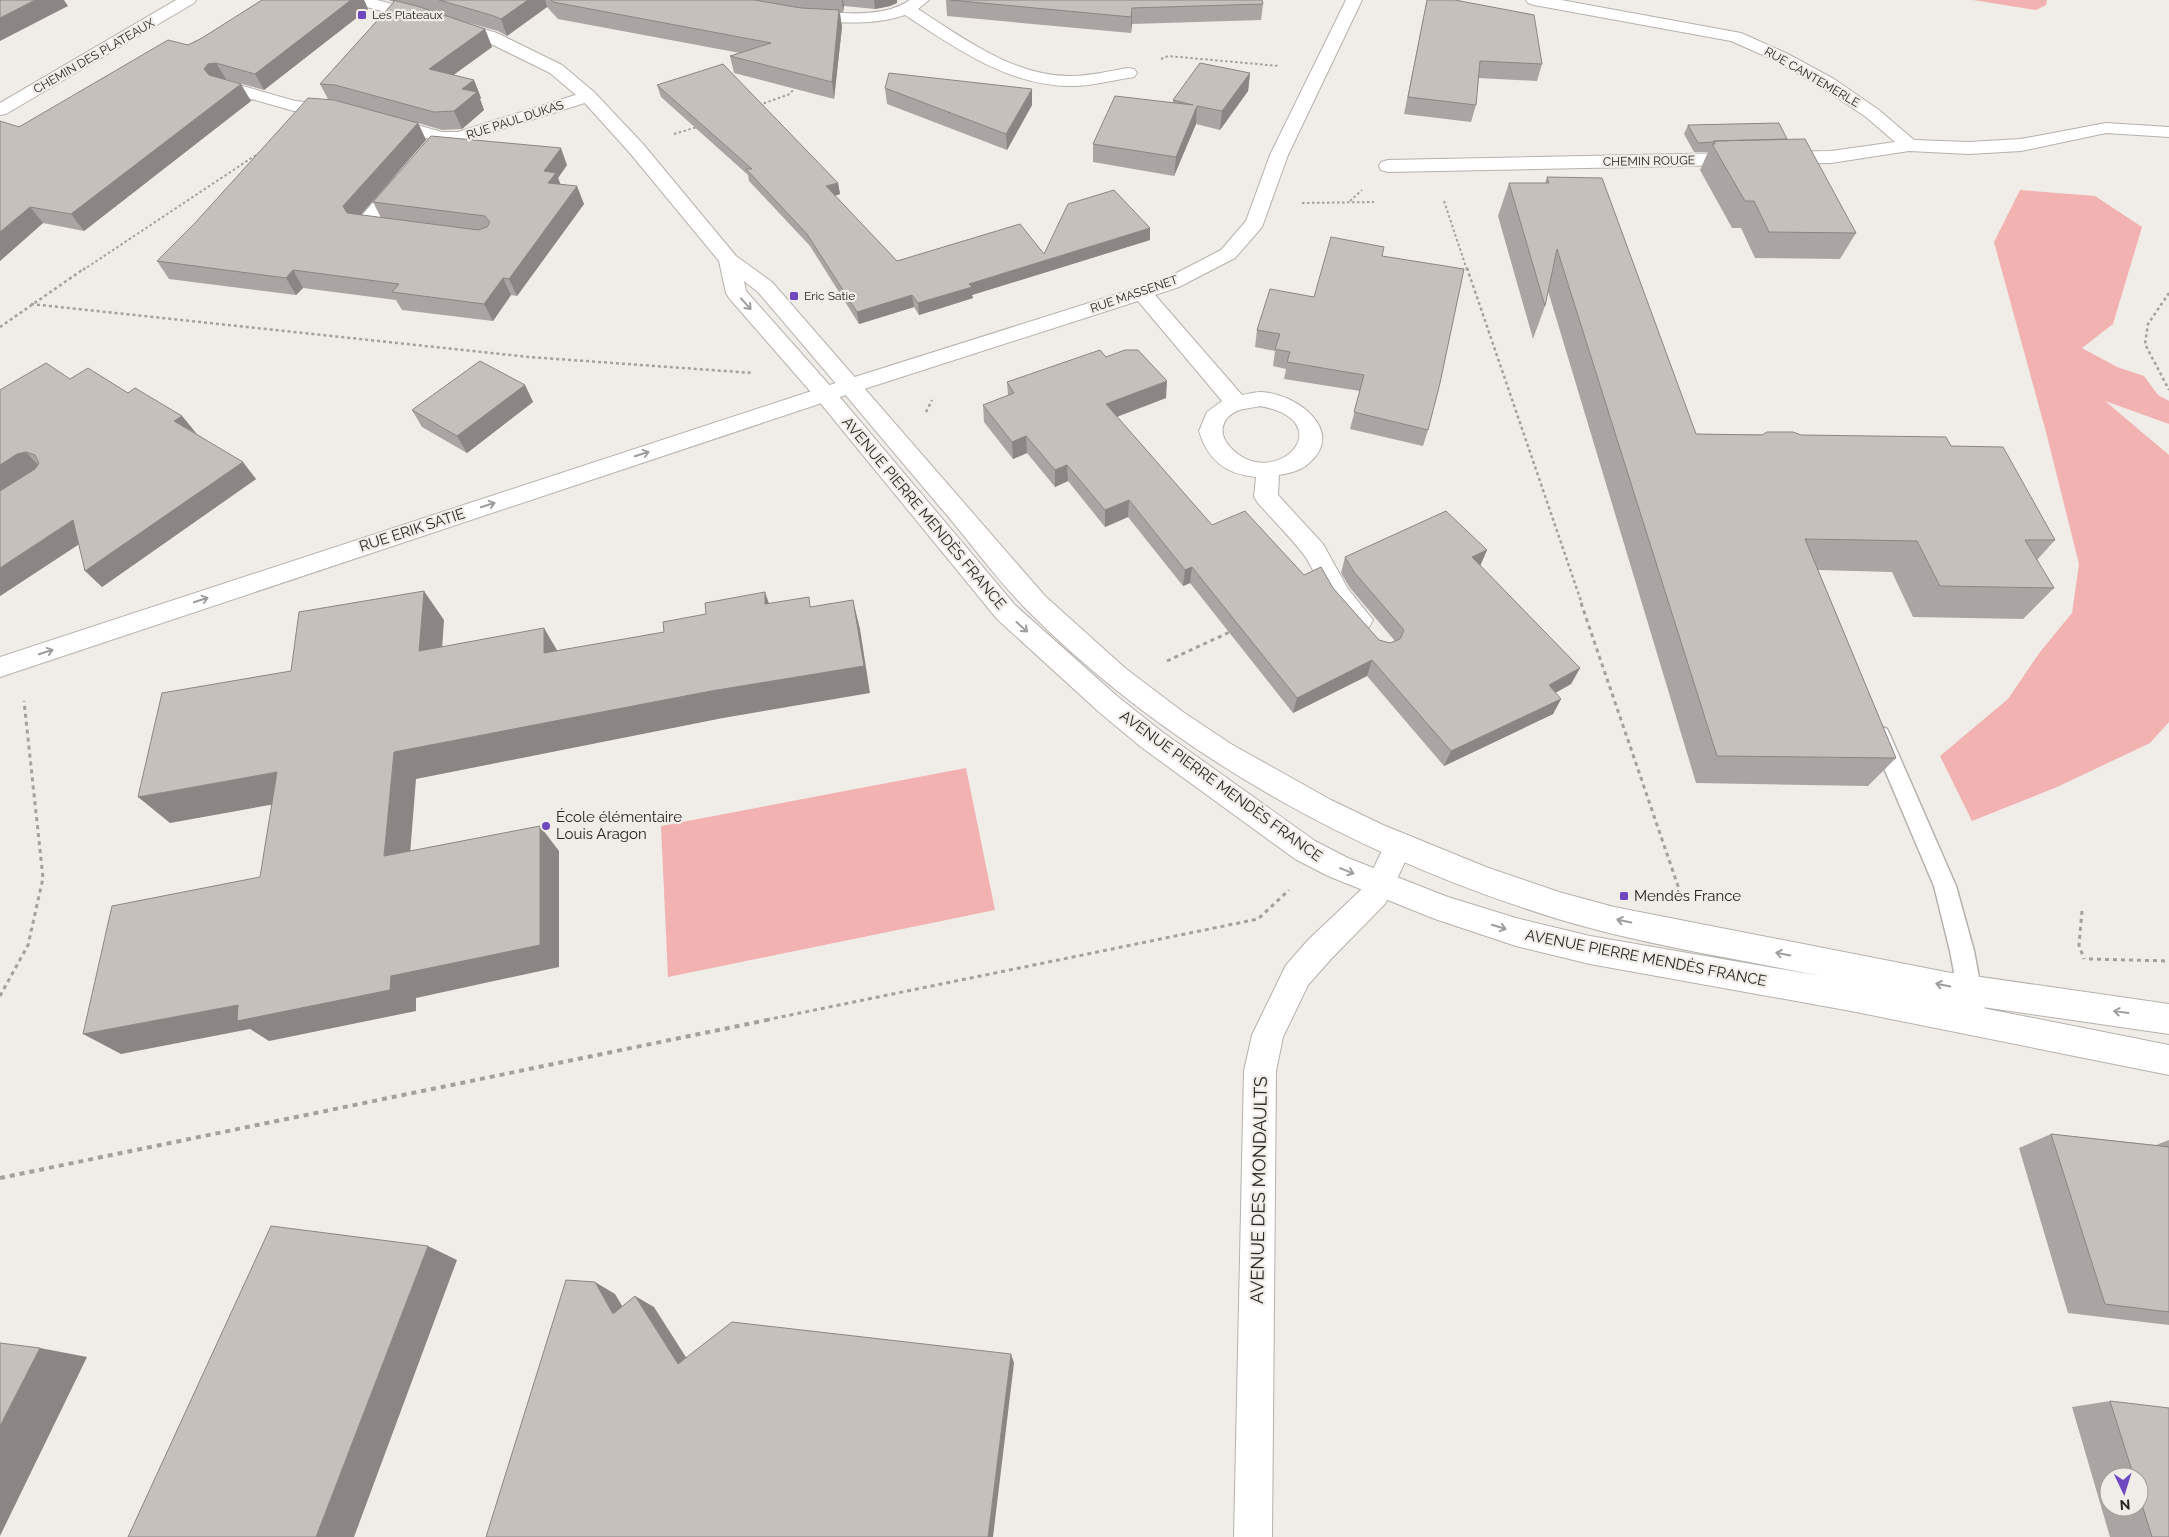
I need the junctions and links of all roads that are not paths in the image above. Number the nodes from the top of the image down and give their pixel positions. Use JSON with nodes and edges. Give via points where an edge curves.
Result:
{"nodes":[{"id":1,"x":188,"y":0,"type":"edge"},
{"id":2,"x":357,"y":0,"type":"edge"},
{"id":3,"x":1354,"y":0,"type":"edge"},
{"id":4,"x":1534,"y":0,"type":"edge"},
{"id":5,"x":915,"y":5,"type":"edge"},
{"id":6,"x":790,"y":16,"type":"edge"},
{"id":7,"x":1128,"y":73,"type":"road end"},
{"id":8,"x":225,"y":86,"type":"edge"},
{"id":9,"x":588,"y":96,"type":"junction"},
{"id":10,"x":0,"y":110,"type":"edge"},
{"id":11,"x":352,"y":112,"type":"edge"},
{"id":12,"x":370,"y":117,"type":"edge"},
{"id":13,"x":2169,"y":132,"type":"edge"},
{"id":14,"x":441,"y":137,"type":"junction"},
{"id":15,"x":1909,"y":146,"type":"junction"},
{"id":16,"x":428,"y":152,"type":"edge"},
{"id":17,"x":415,"y":166,"type":"edge"},
{"id":18,"x":1388,"y":166,"type":"dead end"},
{"id":19,"x":411,"y":231,"type":"edge"},
{"id":20,"x":1142,"y":293,"type":"junction"},
{"id":21,"x":838,"y":390,"type":"junction"},
{"id":22,"x":1236,"y":403,"type":"junction"},
{"id":23,"x":1268,"y":470,"type":"junction"},
{"id":24,"x":1378,"y":640,"type":"edge"},
{"id":25,"x":10,"y":664,"type":"edge"},
{"id":26,"x":1872,"y":715,"type":"edge"},
{"id":27,"x":1398,"y":845,"type":"junction"},
{"id":28,"x":1380,"y":884,"type":"junction"},
{"id":29,"x":1970,"y":990,"type":"junction"},
{"id":30,"x":2169,"y":1019,"type":"edge"},
{"id":31,"x":1975,"y":1020,"type":"junction"},
{"id":32,"x":2169,"y":1060,"type":"edge"},
{"id":33,"x":1253,"y":1537,"type":"edge"}],
"edges":[{"from":1,"to":10,"type":"street","name":"CHEMIN DES PLATEAUX"},
{"from":2,"to":9,"type":"street","name":"AVENUE PIERRE MENDÈS FRANCE","via":[[491,37],[556,69]]},
{"from":3,"to":20,"type":"street","name":"RUE MASSENET","via":[[1279,155],[1256,223],[1228,254],[1172,283]]},
{"from":4,"to":15,"type":"street","name":"RUE CANTEMERLE","via":[[1735,38],[1764,48],[1850,97]]},
{"from":5,"to":6,"type":"street","via":[[885,15]]},
{"from":5,"to":7,"type":"street","via":[[955,42],[1007,68],[1064,82]]},
{"from":8,"to":11,"type":"street","via":[[294,106]]},
{"from":9,"to":14,"type":"street","name":"RUE PAUL DUKAS","via":[[459,138]]},
{"from":9,"to":21,"type":"street","name":"AVENUE PIERRE MENDÈS FRANCE","via":[[729,260],[736,293]]},
{"from":12,"to":14,"type":"street","name":"RUE PAUL DUKAS"},
{"from":13,"to":15,"type":"street","via":[[2106,128],[2021,145],[1970,148]]},
{"from":14,"to":16,"type":"street"},
{"from":15,"to":18,"type":"street","name":"CHEMIN ROUGE","via":[[1831,157]]},
{"from":17,"to":19,"type":"street","via":[[364,225]]},
{"from":20,"to":21,"type":"street","name":"RUE MASSENET"},
{"from":20,"to":22,"type":"street"},
{"from":25,"to":21,"type":"street","name":"RUE ERIK SATIE","one_way":true},
{"from":21,"to":27,"type":"street","name":"AVENUE PIERRE MENDÈS FRANCE","via":[[1036,603],[1130,687],[1248,768],[1343,820]]},
{"from":21,"to":28,"type":"street","name":"AVENUE PIERRE MENDÈS FRANCE","one_way":true,"via":[[1006,612],[1151,739],[1305,850],[1338,868]]},
{"from":22,"to":23,"type":"street","via":[[1217,414],[1211,424],[1209,435],[1213,446],[1235,464]]},
{"from":22,"to":23,"type":"street","via":[[1276,402],[1303,417],[1310,428],[1312,440],[1299,461]]},
{"from":23,"to":24,"type":"street","via":[[1266,497],[1314,550],[1339,596]]},
{"from":26,"to":29,"type":"lane","via":[[1945,886]]},
{"from":27,"to":28,"type":"street","name":"AVENUE DES MONDAULTS"},
{"from":29,"to":27,"type":"street","name":"AVENUE PIERRE MENDÈS FRANCE","one_way":true,"via":[[1593,914],[1534,897]]},
{"from":28,"to":31,"type":"street","name":"AVENUE PIERRE MENDÈS FRANCE","one_way":true,"via":[[1445,910],[1590,950]]},
{"from":28,"to":33,"type":"street","name":"AVENUE DES MONDAULTS","via":[[1375,895],[1297,975],[1268,1035],[1260,1072]]},
{"from":30,"to":29,"type":"street","name":"AVENUE PIERRE MENDÈS FRANCE","one_way":true},
{"from":29,"to":31,"type":"lane"},
{"from":31,"to":32,"type":"street","name":"AVENUE PIERRE MENDÈS FRANCE"}]}
